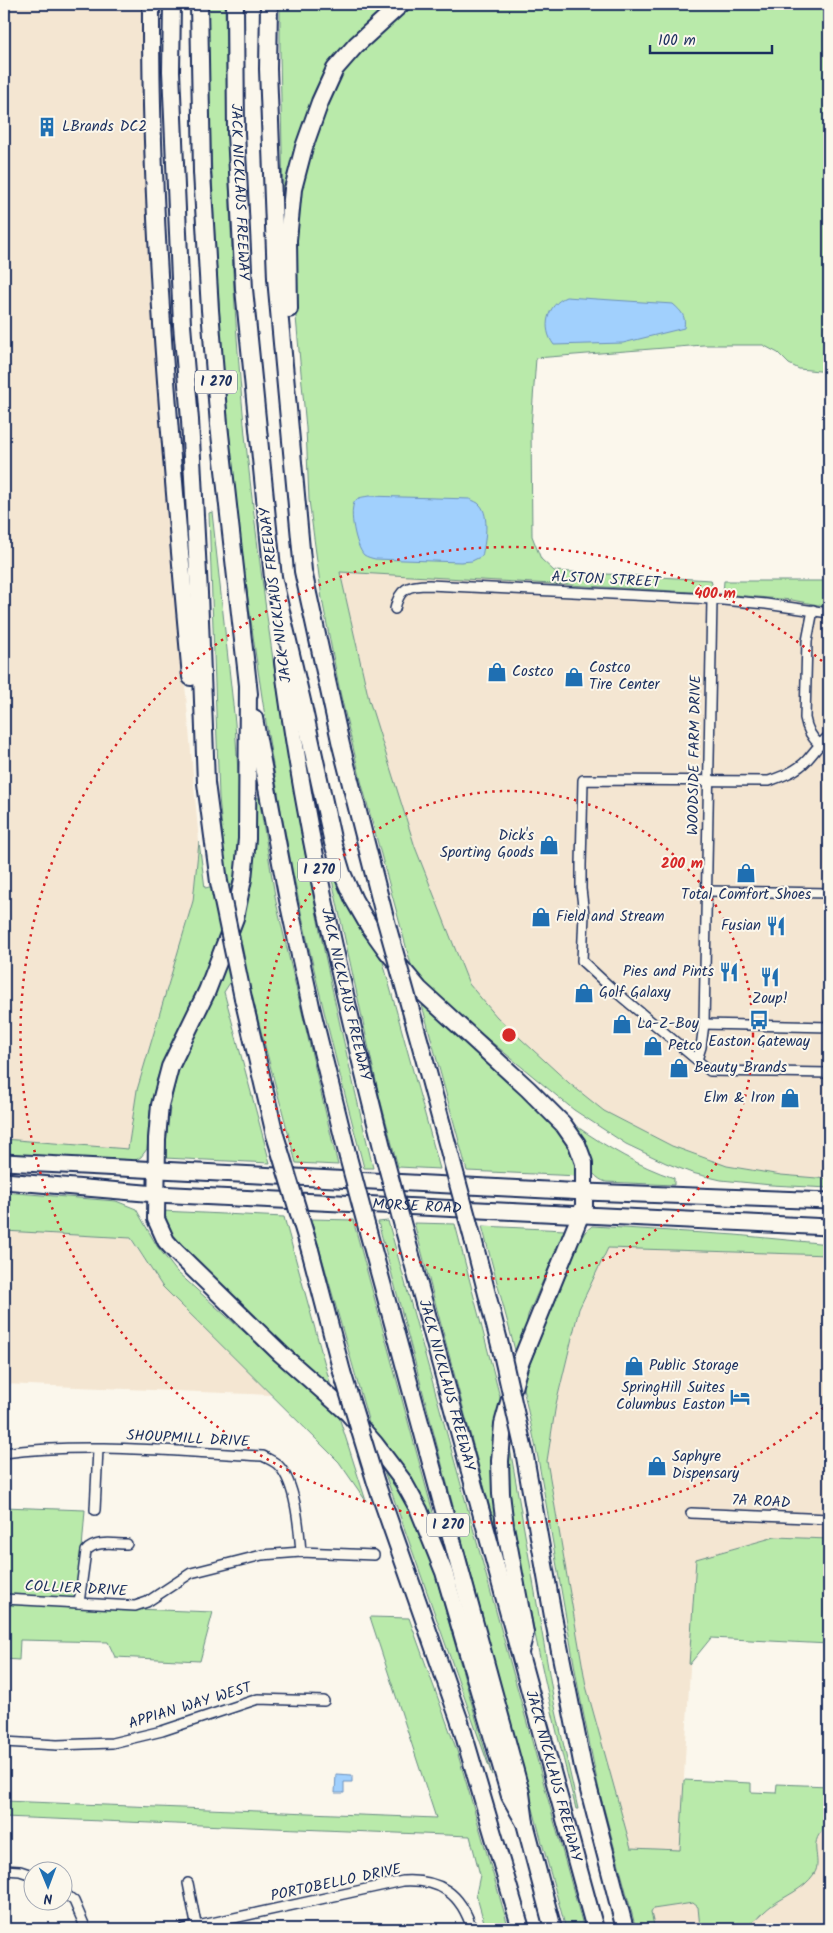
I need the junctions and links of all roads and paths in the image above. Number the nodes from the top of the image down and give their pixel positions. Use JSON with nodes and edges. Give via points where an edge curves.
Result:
{"nodes":[{"id":1,"x":151,"y":4,"type":"edge"},
{"id":2,"x":172,"y":4,"type":"edge"},
{"id":3,"x":199,"y":4,"type":"edge"},
{"id":4,"x":235,"y":4,"type":"edge"},
{"id":5,"x":269,"y":4,"type":"edge"},
{"id":6,"x":401,"y":4,"type":"edge"},
{"id":7,"x":289,"y":416,"type":"junction"},
{"id":8,"x":273,"y":577,"type":"junction"},
{"id":9,"x":712,"y":599,"type":"junction"},
{"id":10,"x":395,"y":609,"type":"dead end"},
{"id":11,"x":813,"y":610,"type":"junction"},
{"id":12,"x":829,"y":613,"type":"edge"},
{"id":13,"x":248,"y":685,"type":"junction"},
{"id":14,"x":829,"y":736,"type":"edge"},
{"id":15,"x":819,"y":744,"type":"junction"},
{"id":16,"x":709,"y":782,"type":"junction"},
{"id":17,"x":206,"y":783,"type":"junction"},
{"id":18,"x":707,"y":891,"type":"junction"},
{"id":19,"x":829,"y":893,"type":"edge"},
{"id":20,"x":704,"y":1024,"type":"junction"},
{"id":21,"x":829,"y":1027,"type":"edge"},
{"id":22,"x":697,"y":1060,"type":"junction"},
{"id":23,"x":829,"y":1073,"type":"edge"},
{"id":24,"x":4,"y":1162,"type":"edge"},
{"id":25,"x":156,"y":1171,"type":"junction"},
{"id":26,"x":4,"y":1181,"type":"edge"},
{"id":27,"x":585,"y":1192,"type":"junction"},
{"id":28,"x":156,"y":1194,"type":"junction"},
{"id":29,"x":829,"y":1201,"type":"edge"},
{"id":30,"x":581,"y":1214,"type":"junction"},
{"id":31,"x":829,"y":1227,"type":"edge"},
{"id":32,"x":98,"y":1449,"type":"junction"},
{"id":33,"x":4,"y":1453,"type":"edge"},
{"id":34,"x":95,"y":1510,"type":"dead end"},
{"id":35,"x":691,"y":1513,"type":"dead end"},
{"id":36,"x":829,"y":1519,"type":"edge"},
{"id":37,"x":126,"y":1544,"type":"dead end"},
{"id":38,"x":301,"y":1552,"type":"junction"},
{"id":39,"x":374,"y":1555,"type":"dead end"},
{"id":40,"x":4,"y":1599,"type":"edge"},
{"id":41,"x":80,"y":1603,"type":"junction"},
{"id":42,"x":520,"y":1652,"type":"junction"},
{"id":43,"x":324,"y":1701,"type":"dead end"},
{"id":44,"x":4,"y":1742,"type":"edge"},
{"id":45,"x":524,"y":1823,"type":"junction"},
{"id":46,"x":4,"y":1870,"type":"edge"},
{"id":47,"x":22,"y":1872,"type":"edge"},
{"id":48,"x":188,"y":1883,"type":"dead end"},
{"id":49,"x":72,"y":1899,"type":"edge"},
{"id":50,"x":197,"y":1928,"type":"edge"},
{"id":51,"x":86,"y":1929,"type":"edge"},
{"id":52,"x":184,"y":1929,"type":"edge"},
{"id":53,"x":472,"y":1929,"type":"edge"},
{"id":54,"x":521,"y":1929,"type":"edge"},
{"id":55,"x":553,"y":1929,"type":"edge"},
{"id":56,"x":596,"y":1929,"type":"edge"},
{"id":57,"x":625,"y":1929,"type":"edge"}],
"edges":[{"from":1,"to":17,"type":"highway","via":[[152,144],[168,419],[194,708]]},
{"from":2,"to":17,"type":"highway","via":[[171,71],[182,325],[200,593]]},
{"from":3,"to":13,"type":"highway","number":"I 270","via":[[202,163],[210,310],[219,425]]},
{"from":4,"to":8,"type":"highway","name":"JACK NICKLAUS FREEWAY","number":"I 270","via":[[237,172],[244,289]]},
{"from":5,"to":7,"type":"highway","via":[[268,69],[276,278]]},
{"from":6,"to":7,"type":"highway","via":[[335,69],[304,147],[293,190],[288,240]]},
{"from":7,"to":57,"type":"highway","bridge":true,"via":[[303,571],[341,745],[501,1349],[524,1451],[552,1616],[583,1767]]},
{"from":8,"to":27,"type":"highway","via":[[332,843],[354,900],[387,952],[419,989],[563,1124],[581,1154]]},
{"from":8,"to":42,"type":"highway","name":"JACK NICKLAUS FREEWAY","number":"I 270","bridge":true,"via":[[285,678],[340,973],[385,1159]]},
{"from":9,"to":10,"type":"street","name":"ALSTON STREET","via":[[429,584],[414,585],[405,590],[397,597]]},
{"from":9,"to":11,"type":"street","name":"ALSTON STREET"},
{"from":9,"to":16,"type":"street","name":"WOODSIDE FARM DRIVE"},
{"from":11,"to":12,"type":"street","name":"ALSTON STREET"},
{"from":11,"to":15,"type":"street","via":[[807,641],[805,718],[812,738]]},
{"from":13,"to":25,"type":"highway","via":[[247,839],[243,879],[234,918],[207,990],[164,1086]]},
{"from":13,"to":45,"type":"highway","number":"I 270","bridge":true,"via":[[312,1011],[348,1157],[521,1793]]},
{"from":14,"to":15,"type":"street"},
{"from":15,"to":16,"type":"street","via":[[806,761],[789,774],[775,779]]},
{"from":16,"to":18,"type":"street","name":"WOODSIDE FARM DRIVE"},
{"from":16,"to":22,"type":"street","via":[[582,780],[582,961]]},
{"from":17,"to":54,"type":"highway","bridge":true,"via":[[219,882],[275,1135],[376,1483],[460,1722]]},
{"from":18,"to":19,"type":"street"},
{"from":18,"to":20,"type":"street","name":"WOODSIDE FARM DRIVE"},
{"from":20,"to":21,"type":"street"},
{"from":20,"to":22,"type":"street","name":"WOODSIDE FARM DRIVE"},
{"from":22,"to":23,"type":"street","via":[[710,1071]]},
{"from":24,"to":25,"type":"main road","name":"MORSE ROAD"},
{"from":25,"to":27,"type":"main road","name":"MORSE ROAD"},
{"from":25,"to":28,"type":"highway"},
{"from":26,"to":28,"type":"main road","name":"MORSE ROAD"},
{"from":27,"to":29,"type":"main road","name":"MORSE ROAD"},
{"from":27,"to":30,"type":"highway"},
{"from":28,"to":30,"type":"main road","name":"MORSE ROAD"},
{"from":28,"to":45,"type":"highway","via":[[156,1219],[166,1241],[281,1354],[348,1413],[403,1481],[419,1510],[444,1572],[510,1796]]},
{"from":30,"to":31,"type":"main road","name":"MORSE ROAD"},
{"from":30,"to":42,"type":"highway","via":[[519,1366],[503,1424],[501,1494],[525,1633]]},
{"from":32,"to":33,"type":"street","name":"SHOUPMILL DRIVE","via":[[37,1449]]},
{"from":32,"to":34,"type":"street"},
{"from":32,"to":38,"type":"street","name":"SHOUPMILL DRIVE","via":[[262,1456],[279,1465],[288,1480]]},
{"from":35,"to":36,"type":"street","name":"7A ROAD"},
{"from":37,"to":41,"type":"street","via":[[91,1545],[86,1550]]},
{"from":38,"to":39,"type":"street","name":"COLLIER DRIVE"},
{"from":38,"to":41,"type":"street","name":"COLLIER DRIVE","via":[[262,1555],[191,1573],[147,1602],[135,1606]]},
{"from":40,"to":41,"type":"street","name":"COLLIER DRIVE"},
{"from":42,"to":56,"type":"highway","name":"JACK NICKLAUS FREEWAY","number":"I 270"},
{"from":43,"to":44,"type":"street","name":"APPIAN WAY WEST","via":[[258,1699],[162,1731],[112,1743],[57,1745]]},
{"from":45,"to":55,"type":"highway","number":"I 270"},
{"from":46,"to":47,"type":"street"},
{"from":48,"to":50,"type":"street"},
{"from":49,"to":51,"type":"street"},
{"from":50,"to":52,"type":"street","name":"PORTOBELLO DRIVE"},
{"from":50,"to":53,"type":"street","name":"PORTOBELLO DRIVE","via":[[403,1881],[417,1881],[430,1882],[453,1895]]}]}
